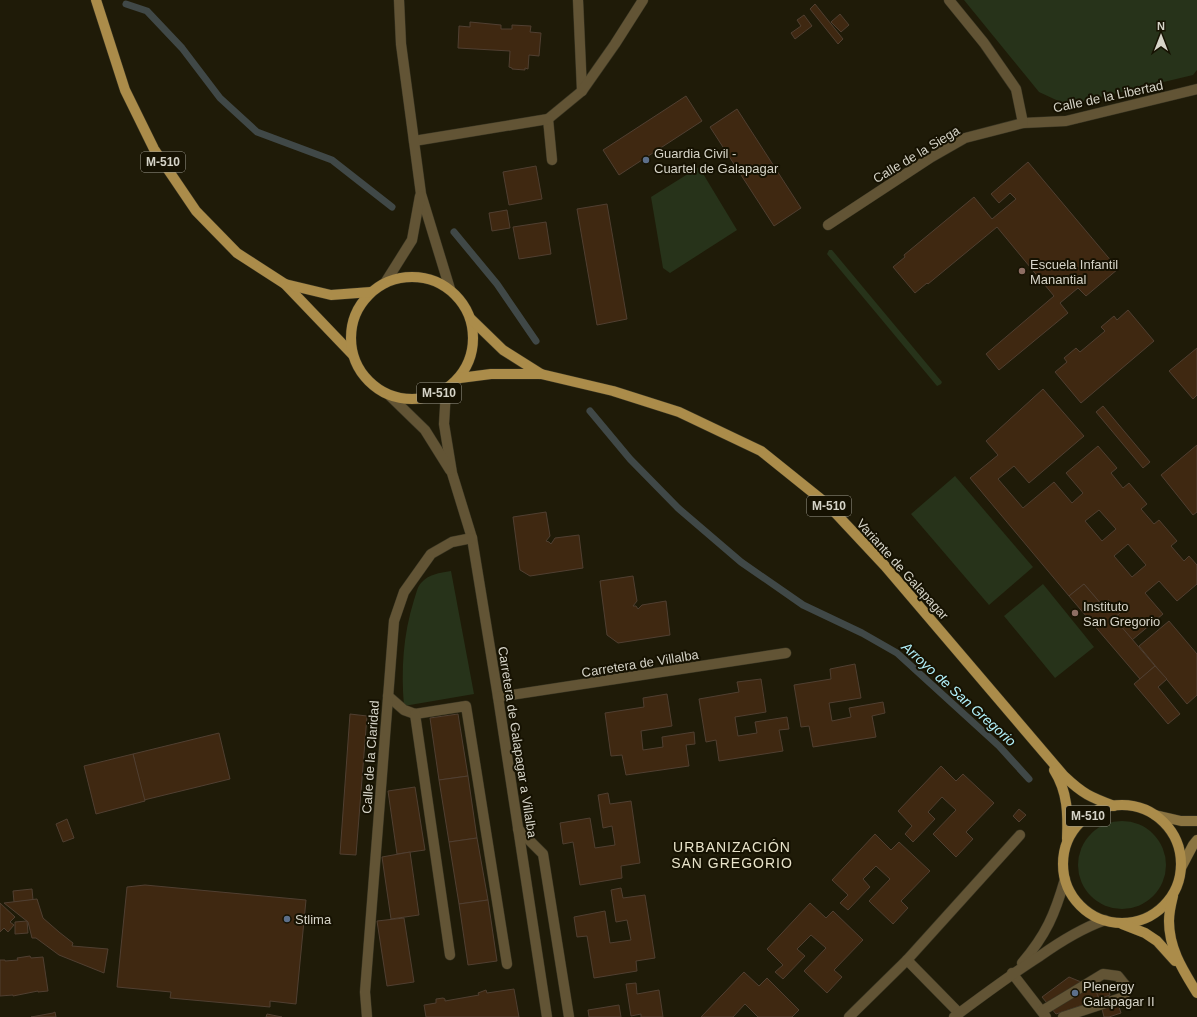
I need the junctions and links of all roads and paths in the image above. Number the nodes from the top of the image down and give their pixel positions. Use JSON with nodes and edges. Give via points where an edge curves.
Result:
{"nodes":[{"id":1,"x":96,"y":0,"type":"edge"},
{"id":2,"x":399,"y":0,"type":"edge"},
{"id":3,"x":578,"y":0,"type":"edge"},
{"id":4,"x":643,"y":0,"type":"edge"},
{"id":5,"x":948,"y":0,"type":"edge"},
{"id":6,"x":1197,"y":90,"type":"edge"},
{"id":7,"x":582,"y":91,"type":"junction"},
{"id":8,"x":548,"y":118,"type":"junction"},
{"id":9,"x":1023,"y":123,"type":"junction"},
{"id":10,"x":414,"y":141,"type":"junction"},
{"id":11,"x":552,"y":160,"type":"dead end"},
{"id":12,"x":421,"y":194,"type":"junction"},
{"id":13,"x":828,"y":226,"type":"dead end"},
{"id":14,"x":385,"y":283,"type":"junction"},
{"id":15,"x":285,"y":284,"type":"junction"},
{"id":16,"x":450,"y":290,"type":"junction"},
{"id":17,"x":371,"y":292,"type":"junction"},
{"id":18,"x":470,"y":318,"type":"junction"},
{"id":19,"x":352,"y":354,"type":"junction"},
{"id":20,"x":541,"y":374,"type":"junction"},
{"id":21,"x":460,"y":378,"type":"junction"},
{"id":22,"x":446,"y":390,"type":"junction"},
{"id":23,"x":390,"y":396,"type":"junction"},
{"id":24,"x":452,"y":473,"type":"junction"},
{"id":25,"x":472,"y":538,"type":"junction"},
{"id":26,"x":786,"y":653,"type":"dead end"},
{"id":27,"x":388,"y":696,"type":"junction"},
{"id":28,"x":498,"y":698,"type":"junction"},
{"id":29,"x":415,"y":714,"type":"junction"},
{"id":30,"x":1040,"y":748,"type":"junction"},
{"id":31,"x":1114,"y":806,"type":"junction"},
{"id":32,"x":1155,"y":815,"type":"junction"},
{"id":33,"x":1197,"y":821,"type":"edge"},
{"id":34,"x":518,"y":829,"type":"junction"},
{"id":35,"x":1020,"y":835,"type":"dead end"},
{"id":36,"x":1197,"y":840,"type":"edge"},
{"id":37,"x":1067,"y":843,"type":"junction"},
{"id":38,"x":1181,"y":868,"type":"junction"},
{"id":39,"x":1065,"y":879,"type":"junction"},
{"id":40,"x":1173,"y":894,"type":"junction"},
{"id":41,"x":1105,"y":920,"type":"junction"},
{"id":42,"x":1119,"y":923,"type":"junction"},
{"id":43,"x":450,"y":955,"type":"dead end"},
{"id":44,"x":906,"y":960,"type":"junction"},
{"id":45,"x":507,"y":964,"type":"dead end"},
{"id":46,"x":1181,"y":966,"type":"junction"},
{"id":47,"x":1012,"y":973,"type":"junction"},
{"id":48,"x":1197,"y":993,"type":"edge"},
{"id":49,"x":1044,"y":1014,"type":"edge"},
{"id":50,"x":957,"y":1015,"type":"edge"},
{"id":51,"x":367,"y":1017,"type":"edge"},
{"id":52,"x":547,"y":1017,"type":"edge"},
{"id":53,"x":569,"y":1017,"type":"edge"},
{"id":54,"x":849,"y":1017,"type":"edge"},
{"id":55,"x":1063,"y":1017,"type":"edge"}],
"edges":[{"from":1,"to":15,"type":"main road","number":"M-510","via":[[125,90],[154,149],[196,211],[237,253]]},
{"from":2,"to":10,"type":"street","via":[[401,44]]},
{"from":3,"to":7,"type":"street"},
{"from":4,"to":7,"type":"street"},
{"from":5,"to":9,"type":"street","via":[[984,43],[1016,89]]},
{"from":6,"to":9,"type":"street","name":"Calle de la Libertad","via":[[1066,121]]},
{"from":7,"to":8,"type":"street"},
{"from":8,"to":10,"type":"street"},
{"from":8,"to":11,"type":"street"},
{"from":9,"to":13,"type":"street","name":"Calle de la Siega","via":[[965,138],[930,158]]},
{"from":10,"to":12,"type":"street"},
{"from":12,"to":14,"type":"street","via":[[412,240]]},
{"from":12,"to":16,"type":"street"},
{"from":14,"to":16,"type":"main road","number":"M-510","via":[[411,277],[432,280]]},
{"from":14,"to":17,"type":"main road","number":"M-510"},
{"from":15,"to":17,"type":"main road","number":"M-510","via":[[332,295]]},
{"from":15,"to":19,"type":"main road","number":"M-510"},
{"from":16,"to":18,"type":"main road","number":"M-510","via":[[465,307]]},
{"from":17,"to":19,"type":"main road","number":"M-510","via":[[362,302],[353,320],[350,340]]},
{"from":18,"to":20,"type":"main road","number":"M-510","via":[[503,350]]},
{"from":18,"to":21,"type":"main road","number":"M-510","via":[[474,333],[473,349]]},
{"from":19,"to":23,"type":"main road","number":"M-510","via":[[366,379]]},
{"from":20,"to":21,"type":"main road","number":"M-510","via":[[491,374]]},
{"from":20,"to":30,"type":"main road","name":"Variante de Galapagar","number":"M-510","via":[[612,391],[679,412],[761,451],[827,504],[885,566]]},
{"from":21,"to":22,"type":"main road","number":"M-510"},
{"from":22,"to":23,"type":"main road","number":"M-510","via":[[419,400]]},
{"from":22,"to":24,"type":"street","name":"Carretera de Galapagar a Villalba","via":[[444,424]]},
{"from":23,"to":24,"type":"street","name":"Carretera de Galapagar a Villalba","via":[[425,430]]},
{"from":24,"to":25,"type":"street","name":"Carretera de Galapagar a Villalba"},
{"from":25,"to":27,"type":"street","name":"Calle de la Claridad","via":[[452,542],[431,554],[404,592],[394,621]]},
{"from":25,"to":28,"type":"street","name":"Carretera de Galapagar a Villalba"},
{"from":26,"to":28,"type":"street","name":"Carretera de Villalba"},
{"from":27,"to":29,"type":"street","via":[[404,710]]},
{"from":27,"to":51,"type":"street","name":"Calle de la Claridad","via":[[364,992]]},
{"from":28,"to":34,"type":"street","name":"Carretera de Galapagar a Villalba"},
{"from":29,"to":43,"type":"street"},
{"from":29,"to":45,"type":"street","via":[[466,706]]},
{"from":30,"to":31,"type":"main road","number":"M-510","via":[[1077,788],[1091,798]]},
{"from":30,"to":37,"type":"main road","number":"M-510","via":[[1060,779],[1065,796]]},
{"from":31,"to":32,"type":"main road","number":"M-510","via":[[1143,809]]},
{"from":31,"to":37,"type":"main road","number":"M-510","via":[[1090,814],[1072,832]]},
{"from":32,"to":33,"type":"main road","via":[[1181,822]]},
{"from":32,"to":38,"type":"main road","number":"M-510","via":[[1165,823],[1178,844]]},
{"from":34,"to":52,"type":"street","name":"Carretera de Galapagar a Villalba"},
{"from":34,"to":53,"type":"street","via":[[543,854]]},
{"from":35,"to":44,"type":"street"},
{"from":36,"to":38,"type":"main road"},
{"from":37,"to":39,"type":"main road","number":"M-510","via":[[1063,855]]},
{"from":38,"to":40,"type":"main road","number":"M-510"},
{"from":39,"to":41,"type":"main road","number":"M-510","via":[[1070,893],[1079,905]]},
{"from":39,"to":47,"type":"street","via":[[1048,927],[1033,950]]},
{"from":40,"to":42,"type":"main road","number":"M-510","via":[[1156,912],[1144,919]]},
{"from":40,"to":46,"type":"main road","number":"M-510","via":[[1169,919],[1170,936]]},
{"from":41,"to":42,"type":"main road","number":"M-510"},
{"from":41,"to":47,"type":"street","via":[[1078,931]]},
{"from":42,"to":46,"type":"main road","number":"M-510","via":[[1145,933],[1157,941]]},
{"from":44,"to":50,"type":"street"},
{"from":44,"to":54,"type":"street"},
{"from":46,"to":48,"type":"main road","number":"M-510"},
{"from":47,"to":49,"type":"street"},
{"from":47,"to":50,"type":"street"},
{"from":49,"to":55,"type":"street","via":[[1103,974],[1118,976],[1126,986],[1124,997]]}]}
